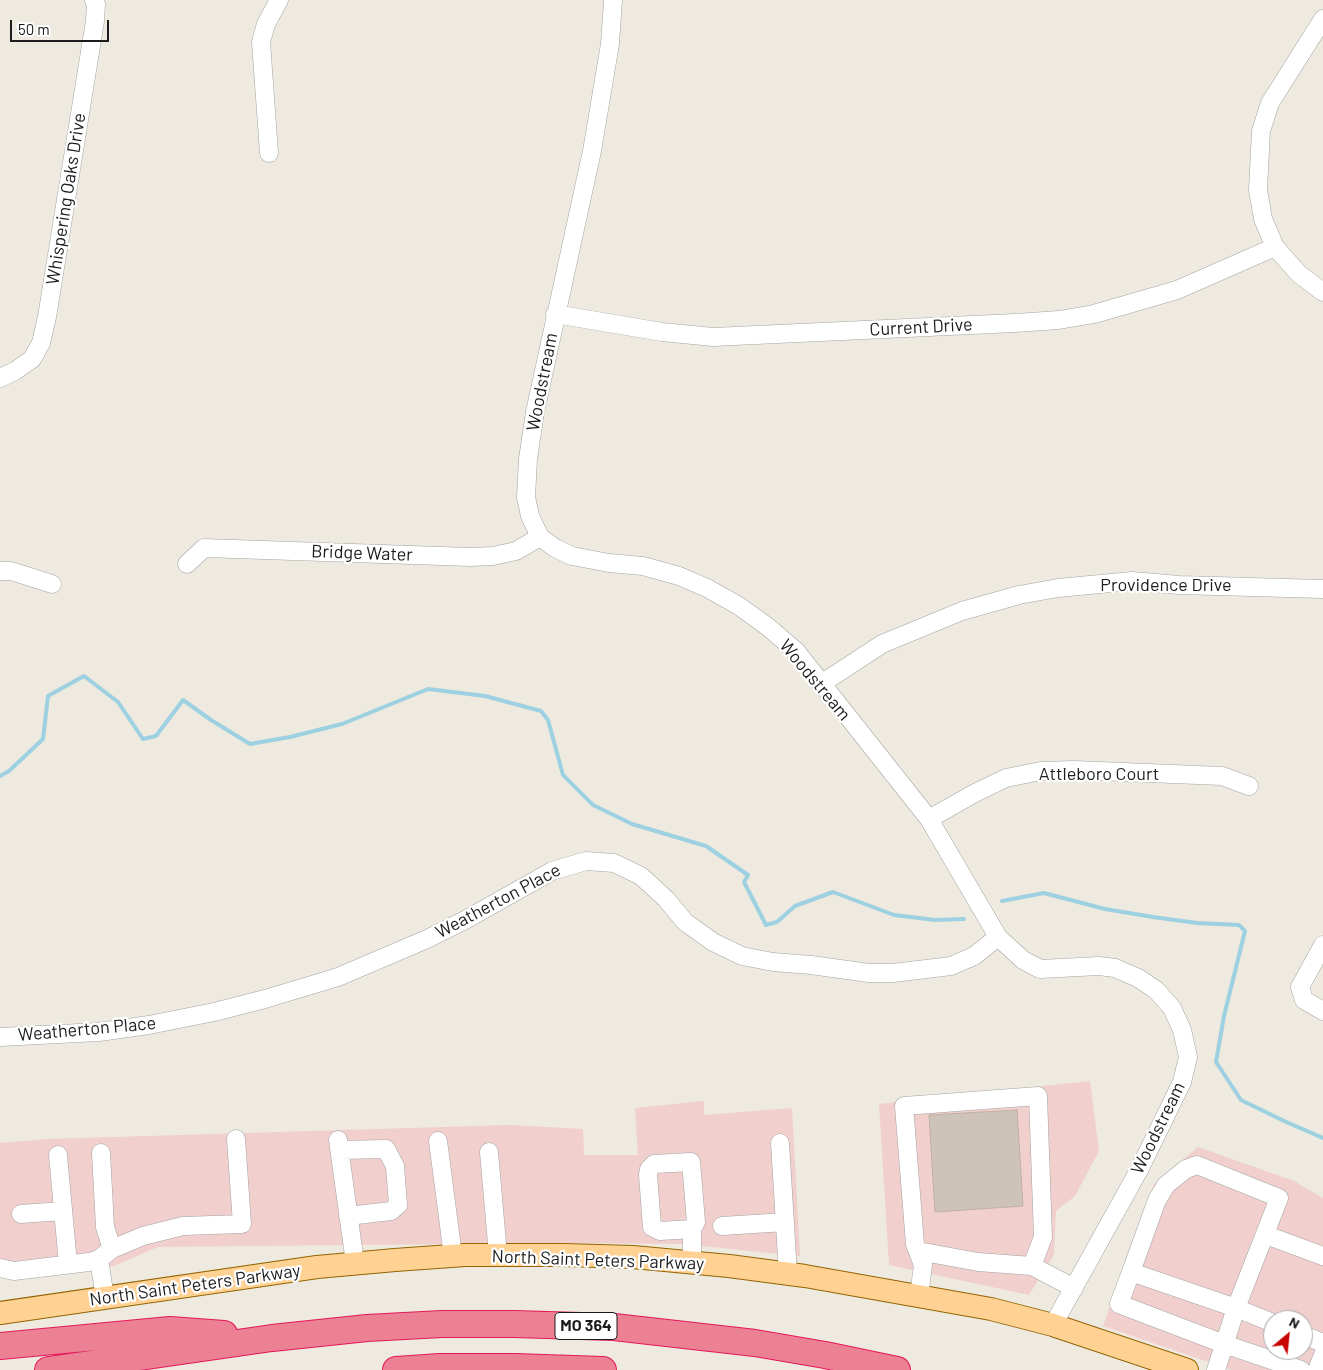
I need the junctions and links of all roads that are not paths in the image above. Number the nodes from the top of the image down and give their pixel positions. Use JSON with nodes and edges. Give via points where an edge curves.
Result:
{"nodes":[{"id":1,"x":94,"y":0,"type":"edge"},
{"id":2,"x":279,"y":0,"type":"edge"},
{"id":3,"x":613,"y":0,"type":"edge"},
{"id":4,"x":1323,"y":19,"type":"edge"},
{"id":5,"x":269,"y":153,"type":"dead end"},
{"id":6,"x":1275,"y":247,"type":"junction"},
{"id":7,"x":1323,"y":292,"type":"edge"},
{"id":8,"x":555,"y":314,"type":"junction"},
{"id":9,"x":0,"y":378,"type":"edge"},
{"id":10,"x":540,"y":537,"type":"junction"},
{"id":11,"x":187,"y":564,"type":"dead end"},
{"id":12,"x":0,"y":571,"type":"edge"},
{"id":13,"x":52,"y":584,"type":"dead end"},
{"id":14,"x":1323,"y":589,"type":"edge"},
{"id":15,"x":821,"y":684,"type":"junction"},
{"id":16,"x":1249,"y":786,"type":"dead end"},
{"id":17,"x":929,"y":819,"type":"junction"},
{"id":18,"x":998,"y":937,"type":"junction"},
{"id":19,"x":1323,"y":945,"type":"edge"},
{"id":20,"x":1323,"y":1011,"type":"edge"},
{"id":21,"x":0,"y":1037,"type":"edge"},
{"id":22,"x":236,"y":1139,"type":"dead end"},
{"id":23,"x":438,"y":1141,"type":"dead end"},
{"id":24,"x":780,"y":1143,"type":"dead end"},
{"id":25,"x":489,"y":1152,"type":"dead end"},
{"id":26,"x":101,"y":1153,"type":"dead end"},
{"id":27,"x":58,"y":1155,"type":"dead end"},
{"id":28,"x":63,"y":1212,"type":"junction"},
{"id":29,"x":21,"y":1214,"type":"dead end"},
{"id":30,"x":348,"y":1216,"type":"junction"},
{"id":31,"x":785,"y":1222,"type":"junction"},
{"id":32,"x":722,"y":1226,"type":"dead end"},
{"id":33,"x":692,"y":1229,"type":"dead end"},
{"id":34,"x":1266,"y":1235,"type":"junction"},
{"id":35,"x":918,"y":1251,"type":"junction"},
{"id":36,"x":106,"y":1254,"type":"junction"},
{"id":37,"x":498,"y":1255,"type":"junction"},
{"id":38,"x":454,"y":1256,"type":"junction"},
{"id":39,"x":1323,"y":1256,"type":"edge"},
{"id":40,"x":354,"y":1263,"type":"junction"},
{"id":41,"x":692,"y":1263,"type":"junction"},
{"id":42,"x":68,"y":1264,"type":"junction"},
{"id":43,"x":1032,"y":1266,"type":"junction"},
{"id":44,"x":0,"y":1268,"type":"edge"},
{"id":45,"x":1131,"y":1272,"type":"junction"},
{"id":46,"x":788,"y":1274,"type":"junction"},
{"id":47,"x":1074,"y":1288,"type":"junction"},
{"id":48,"x":919,"y":1296,"type":"junction"},
{"id":49,"x":105,"y":1298,"type":"junction"},
{"id":50,"x":1236,"y":1308,"type":"junction"},
{"id":51,"x":0,"y":1313,"type":"edge"},
{"id":52,"x":1263,"y":1319,"type":"edge"},
{"id":53,"x":1053,"y":1325,"type":"junction"},
{"id":54,"x":272,"y":1338,"type":"junction"},
{"id":55,"x":1224,"y":1344,"type":"junction"},
{"id":56,"x":0,"y":1346,"type":"edge"},
{"id":57,"x":1323,"y":1355,"type":"edge"},
{"id":58,"x":48,"y":1370,"type":"edge"},
{"id":59,"x":396,"y":1370,"type":"edge"},
{"id":60,"x":603,"y":1370,"type":"edge"},
{"id":61,"x":897,"y":1370,"type":"edge"},
{"id":62,"x":1187,"y":1370,"type":"edge"},
{"id":63,"x":1216,"y":1370,"type":"edge"},
{"id":64,"x":1301,"y":1370,"type":"edge"},
{"id":65,"x":1317,"y":1370,"type":"edge"}],
"edges":[{"from":1,"to":9,"type":"street","name":"Whispering Oaks Drive","via":[[95,21],[41,343],[32,359]]},
{"from":2,"to":5,"type":"street","via":[[261,42]]},
{"from":3,"to":8,"type":"street","name":"Woodstream","via":[[610,44],[592,150]]},
{"from":4,"to":6,"type":"street","via":[[1270,103],[1261,131],[1258,190],[1263,219]]},
{"from":6,"to":7,"type":"street","via":[[1299,274]]},
{"from":6,"to":8,"type":"street","name":"Current Drive","via":[[1178,290],[1094,314],[1059,320],[713,337]]},
{"from":8,"to":10,"type":"street","name":"Woodstream","via":[[528,459],[526,496],[530,516]]},
{"from":10,"to":11,"type":"street","name":"Bridge Water","via":[[516,551],[493,556],[204,548]]},
{"from":10,"to":15,"type":"street","name":"Woodstream","via":[[572,556],[643,566],[708,588],[768,627],[796,651]]},
{"from":12,"to":13,"type":"street"},
{"from":14,"to":15,"type":"street","name":"Providence Drive","via":[[1132,581],[1058,588],[962,611],[882,644]]},
{"from":15,"to":17,"type":"street","name":"Woodstream"},
{"from":16,"to":17,"type":"street","name":"Attleboro Court","via":[[1222,776],[1041,771],[1006,778]]},
{"from":17,"to":18,"type":"street","name":"Woodstream"},
{"from":18,"to":21,"type":"street","name":"Weatherton Place","via":[[974,956],[951,966],[893,973],[773,962],[742,956],[713,942],[685,922],[642,876],[614,863],[586,861],[552,870],[467,919],[338,977],[265,999],[149,1025],[99,1032]]},
{"from":18,"to":47,"type":"street","name":"Woodstream","via":[[1023,960],[1040,969],[1099,966],[1115,968],[1138,978],[1156,990],[1172,1008],[1182,1030],[1188,1057],[1182,1082],[1139,1170]]},
{"from":19,"to":20,"type":"street","via":[[1300,987],[1304,1000]]},
{"from":22,"to":36,"type":"street","via":[[242,1224],[183,1226],[143,1236]]},
{"from":23,"to":38,"type":"street"},
{"from":24,"to":31,"type":"street"},
{"from":25,"to":37,"type":"street"},
{"from":26,"to":36,"type":"street"},
{"from":27,"to":28,"type":"street"},
{"from":28,"to":29,"type":"street"},
{"from":28,"to":42,"type":"street"},
{"from":30,"to":30,"type":"street","via":[[339,1144],[386,1148],[395,1166],[398,1206],[391,1211]]},
{"from":30,"to":40,"type":"street"},
{"from":31,"to":32,"type":"street"},
{"from":31,"to":46,"type":"street"},
{"from":33,"to":41,"type":"street"},
{"from":34,"to":39,"type":"street"},
{"from":34,"to":45,"type":"street","via":[[1279,1198],[1196,1165],[1166,1185],[1157,1200]]},
{"from":34,"to":50,"type":"street"},
{"from":35,"to":43,"type":"street","via":[[978,1262]]},
{"from":35,"to":43,"type":"street","via":[[904,1106],[1038,1096],[1043,1238]]},
{"from":35,"to":48,"type":"street","via":[[923,1265]]},
{"from":36,"to":42,"type":"street","via":[[89,1262]]},
{"from":36,"to":49,"type":"street"},
{"from":37,"to":38,"type":"main road","name":"North Saint Peters Parkway"},
{"from":37,"to":41,"type":"main road","name":"North Saint Peters Parkway","via":[[623,1257]]},
{"from":38,"to":40,"type":"main road","name":"North Saint Peters Parkway"},
{"from":40,"to":49,"type":"main road","name":"North Saint Peters Parkway"},
{"from":41,"to":46,"type":"main road","name":"North Saint Peters Parkway"},
{"from":42,"to":44,"type":"street","via":[[14,1271]]},
{"from":43,"to":47,"type":"street"},
{"from":45,"to":50,"type":"street"},
{"from":45,"to":55,"type":"street","via":[[1119,1304]]},
{"from":46,"to":48,"type":"main road","name":"North Saint Peters Parkway"},
{"from":47,"to":53,"type":"street","name":"Woodstream"},
{"from":48,"to":53,"type":"main road","name":"North Saint Peters Parkway","via":[[991,1309]]},
{"from":49,"to":51,"type":"main road","name":"North Saint Peters Parkway"},
{"from":50,"to":52,"type":"street"},
{"from":50,"to":55,"type":"street"},
{"from":53,"to":62,"type":"main road","name":"North Saint Peters Parkway"},
{"from":54,"to":56,"type":"highway","via":[[170,1330]]},
{"from":54,"to":58,"type":"highway","number":"MO 364"},
{"from":54,"to":61,"type":"highway","number":"MO 364","via":[[442,1324],[614,1328],[755,1343]]},
{"from":55,"to":63,"type":"street"},
{"from":55,"to":64,"type":"street"},
{"from":57,"to":65,"type":"street"},
{"from":59,"to":60,"type":"highway","via":[[440,1367]]}]}
